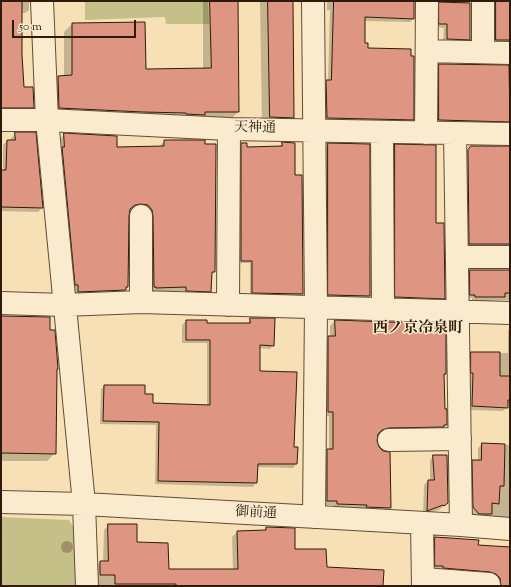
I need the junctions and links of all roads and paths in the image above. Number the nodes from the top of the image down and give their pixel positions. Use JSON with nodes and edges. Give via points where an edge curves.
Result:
{"nodes":[{"id":1,"x":42,"y":1,"type":"edge"},
{"id":2,"x":313,"y":1,"type":"edge"},
{"id":3,"x":428,"y":1,"type":"edge"},
{"id":4,"x":483,"y":1,"type":"edge"},
{"id":5,"x":427,"y":51,"type":"junction"},
{"id":6,"x":483,"y":52,"type":"junction"},
{"id":7,"x":510,"y":52,"type":"edge"},
{"id":8,"x":1,"y":120,"type":"edge"},
{"id":9,"x":47,"y":120,"type":"junction"},
{"id":10,"x":229,"y":129,"type":"junction"},
{"id":11,"x":314,"y":130,"type":"junction"},
{"id":12,"x":382,"y":132,"type":"junction"},
{"id":13,"x":426,"y":133,"type":"junction"},
{"id":14,"x":455,"y":133,"type":"junction"},
{"id":15,"x":510,"y":134,"type":"edge"},
{"id":16,"x":141,"y":216,"type":"dead end"},
{"id":17,"x":458,"y":257,"type":"junction"},
{"id":18,"x":510,"y":257,"type":"edge"},
{"id":19,"x":1,"y":302,"type":"edge"},
{"id":20,"x":141,"y":302,"type":"junction"},
{"id":21,"x":64,"y":305,"type":"junction"},
{"id":22,"x":228,"y":305,"type":"junction"},
{"id":23,"x":316,"y":307,"type":"junction"},
{"id":24,"x":383,"y":310,"type":"junction"},
{"id":25,"x":459,"y":313,"type":"junction"},
{"id":26,"x":510,"y":313,"type":"edge"},
{"id":27,"x":460,"y":439,"type":"junction"},
{"id":28,"x":389,"y":440,"type":"dead end"},
{"id":29,"x":1,"y":502,"type":"edge"},
{"id":30,"x":84,"y":504,"type":"junction"},
{"id":31,"x":314,"y":517,"type":"junction"},
{"id":32,"x":422,"y":523,"type":"junction"},
{"id":33,"x":461,"y":525,"type":"junction"},
{"id":34,"x":510,"y":529,"type":"edge"},
{"id":35,"x":424,"y":582,"type":"edge"},
{"id":36,"x":489,"y":584,"type":"dead end"},
{"id":37,"x":87,"y":586,"type":"edge"}],
"edges":[{"from":1,"to":9,"type":"street"},
{"from":2,"to":11,"type":"street"},
{"from":3,"to":5,"type":"street"},
{"from":4,"to":6,"type":"street"},
{"from":5,"to":6,"type":"street"},
{"from":5,"to":13,"type":"street"},
{"from":6,"to":7,"type":"street"},
{"from":8,"to":9,"type":"street","name":"天神通"},
{"from":9,"to":10,"type":"street","name":"天神通"},
{"from":9,"to":21,"type":"street"},
{"from":10,"to":11,"type":"street","name":"天神通"},
{"from":10,"to":22,"type":"street"},
{"from":11,"to":12,"type":"street","name":"天神通"},
{"from":11,"to":23,"type":"street"},
{"from":12,"to":13,"type":"street","name":"天神通"},
{"from":12,"to":24,"type":"street"},
{"from":13,"to":14,"type":"street","name":"天神通"},
{"from":14,"to":15,"type":"street","name":"天神通"},
{"from":14,"to":17,"type":"street"},
{"from":16,"to":20,"type":"street"},
{"from":17,"to":18,"type":"street"},
{"from":17,"to":25,"type":"street"},
{"from":19,"to":21,"type":"street"},
{"from":20,"to":21,"type":"street"},
{"from":20,"to":22,"type":"street"},
{"from":21,"to":30,"type":"street"},
{"from":22,"to":23,"type":"street"},
{"from":23,"to":24,"type":"street"},
{"from":23,"to":31,"type":"street"},
{"from":24,"to":25,"type":"street"},
{"from":25,"to":26,"type":"street"},
{"from":25,"to":27,"type":"street"},
{"from":27,"to":28,"type":"street"},
{"from":27,"to":33,"type":"street"},
{"from":29,"to":30,"type":"street","name":"御前通"},
{"from":30,"to":31,"type":"street","name":"御前通"},
{"from":30,"to":37,"type":"street"},
{"from":31,"to":32,"type":"street","name":"御前通"},
{"from":32,"to":33,"type":"street","name":"御前通"},
{"from":32,"to":35,"type":"street"},
{"from":33,"to":34,"type":"street","name":"御前通"},
{"from":35,"to":36,"type":"street"}]}
